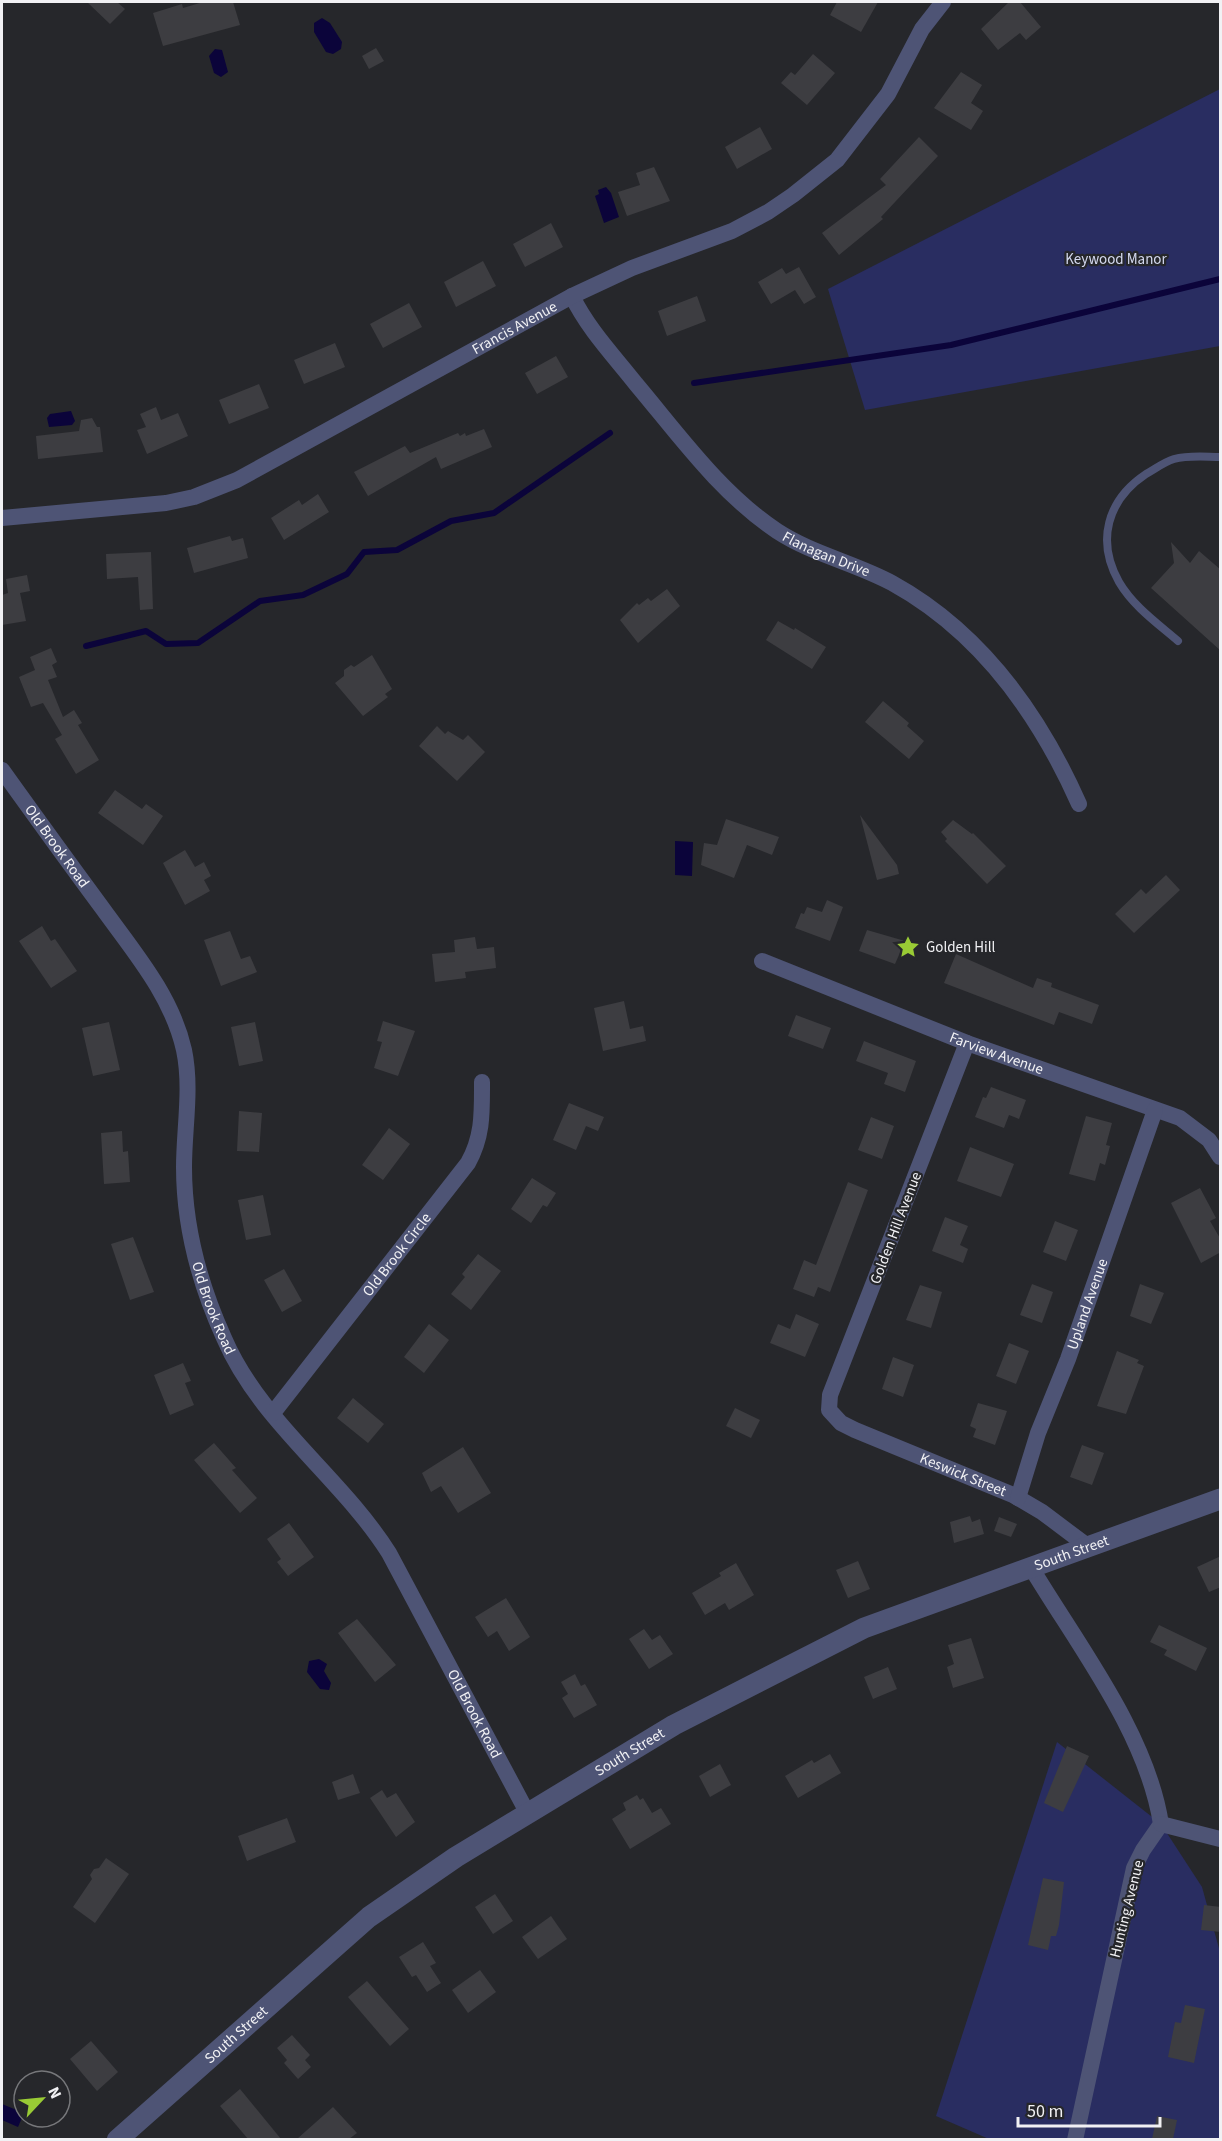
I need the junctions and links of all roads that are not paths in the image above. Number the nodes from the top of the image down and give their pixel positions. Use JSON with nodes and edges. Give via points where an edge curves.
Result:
{"nodes":[{"id":1,"x":943,"y":2,"type":"edge"},
{"id":2,"x":572,"y":296,"type":"junction"},
{"id":3,"x":1221,"y":457,"type":"edge"},
{"id":4,"x":2,"y":518,"type":"edge"},
{"id":5,"x":1178,"y":641,"type":"dead end"},
{"id":6,"x":2,"y":770,"type":"edge"},
{"id":7,"x":1079,"y":804,"type":"dead end"},
{"id":8,"x":762,"y":961,"type":"dead end"},
{"id":9,"x":967,"y":1043,"type":"junction"},
{"id":10,"x":482,"y":1082,"type":"dead end"},
{"id":11,"x":1155,"y":1110,"type":"junction"},
{"id":12,"x":1221,"y":1157,"type":"edge"},
{"id":13,"x":831,"y":1412,"type":"joint"},
{"id":14,"x":273,"y":1413,"type":"junction"},
{"id":15,"x":1018,"y":1498,"type":"junction"},
{"id":16,"x":1221,"y":1499,"type":"edge"},
{"id":17,"x":1090,"y":1548,"type":"junction"},
{"id":18,"x":1032,"y":1569,"type":"junction"},
{"id":19,"x":528,"y":1814,"type":"junction"},
{"id":20,"x":1161,"y":1824,"type":"junction"},
{"id":21,"x":1221,"y":1839,"type":"edge"},
{"id":22,"x":117,"y":2139,"type":"edge"},
{"id":23,"x":1075,"y":2139,"type":"edge"}],
"edges":[{"from":1,"to":2,"type":"street","name":"Francis Avenue","via":[[922,29],[888,94],[837,160],[793,195],[732,231],[632,268]]},
{"from":2,"to":4,"type":"street","name":"Francis Avenue","via":[[237,480],[194,497]]},
{"from":2,"to":7,"type":"street","name":"Flanagan Drive","via":[[594,332],[652,403],[720,484],[757,517],[803,545],[893,584],[929,608],[991,662],[1045,734]]},
{"from":3,"to":5,"type":"lane","via":[[1173,459],[1155,468],[1116,504],[1106,528],[1107,548],[1119,582],[1138,607]]},
{"from":6,"to":14,"type":"street","name":"Old Brook Road","via":[[139,958],[177,1026],[186,1072],[185,1190],[195,1255],[225,1341],[251,1386]]},
{"from":8,"to":9,"type":"street","name":"Farview Avenue"},
{"from":9,"to":11,"type":"street","name":"Farview Avenue"},
{"from":9,"to":13,"type":"street","name":"Golden Hill Avenue","via":[[830,1395]]},
{"from":10,"to":14,"type":"street","name":"Old Brook Circle","via":[[482,1128],[468,1163]]},
{"from":11,"to":12,"type":"street","name":"Farview Avenue","via":[[1192,1125]]},
{"from":11,"to":15,"type":"street","name":"Upland Avenue"},
{"from":13,"to":15,"type":"street","name":"Keswick Street","via":[[855,1430]]},
{"from":14,"to":19,"type":"street","name":"Old Brook Road","via":[[366,1518],[393,1558]]},
{"from":15,"to":17,"type":"street","name":"Keswick Street"},
{"from":16,"to":17,"type":"street","name":"South Street"},
{"from":17,"to":18,"type":"street","name":"South Street"},
{"from":18,"to":19,"type":"street","name":"South Street","via":[[831,1643],[674,1725]]},
{"from":18,"to":20,"type":"street","via":[[1128,1725],[1147,1768]]},
{"from":19,"to":22,"type":"street","name":"South Street","via":[[456,1857],[369,1917]]},
{"from":20,"to":21,"type":"street"},
{"from":20,"to":23,"type":"street","name":"Hunting Avenue","via":[[1134,1868]]}]}
